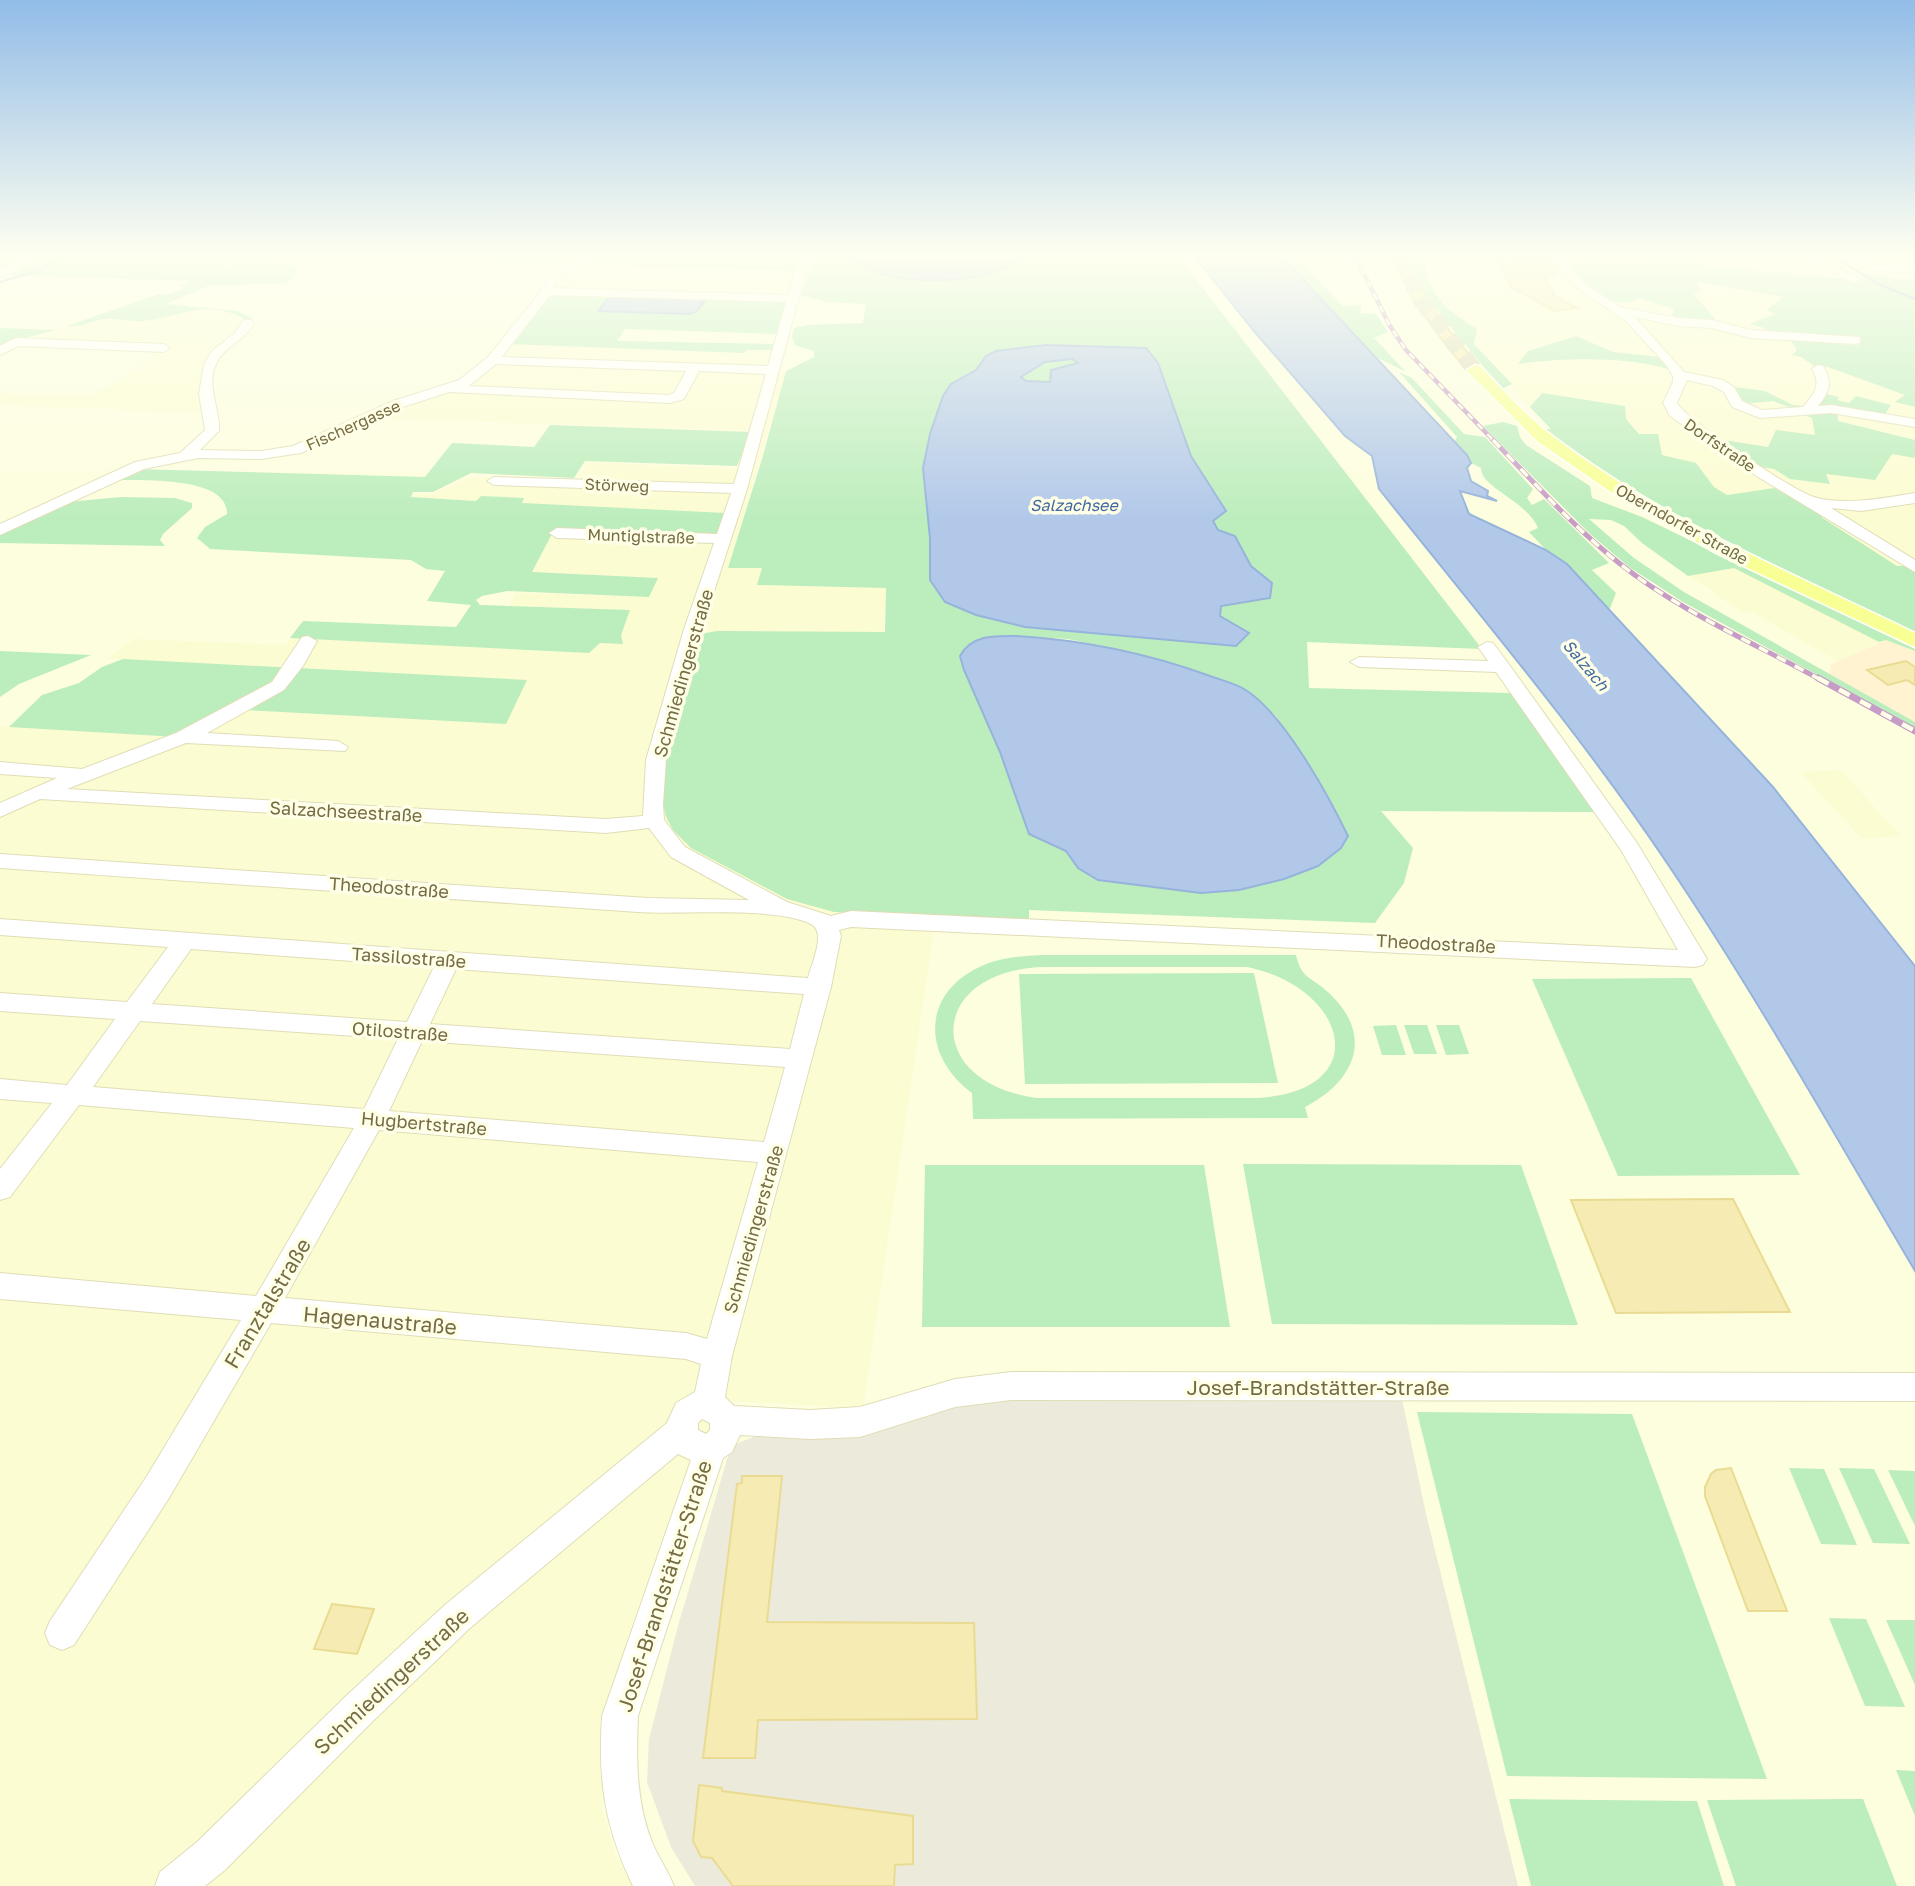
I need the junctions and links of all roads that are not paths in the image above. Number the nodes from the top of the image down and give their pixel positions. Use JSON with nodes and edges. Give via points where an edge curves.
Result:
{"nodes":[{"id":1,"x":66,"y":344,"type":"edge"},
{"id":2,"x":230,"y":344,"type":"edge"},
{"id":3,"x":505,"y":344,"type":"edge"},
{"id":4,"x":781,"y":344,"type":"edge"},
{"id":5,"x":1651,"y":344,"type":"edge"},
{"id":6,"x":164,"y":348,"type":"dead end"},
{"id":7,"x":493,"y":360,"type":"junction"},
{"id":8,"x":694,"y":368,"type":"junction"},
{"id":9,"x":1818,"y":369,"type":"dead end"},
{"id":10,"x":773,"y":370,"type":"junction"},
{"id":11,"x":1475,"y":370,"type":"tunnel mouth"},
{"id":12,"x":1680,"y":376,"type":"junction"},
{"id":13,"x":445,"y":389,"type":"junction"},
{"id":14,"x":1808,"y":409,"type":"junction"},
{"id":15,"x":1915,"y":423,"type":"edge"},
{"id":16,"x":186,"y":455,"type":"junction"},
{"id":17,"x":494,"y":481,"type":"dead end"},
{"id":18,"x":740,"y":488,"type":"junction"},
{"id":19,"x":76,"y":493,"type":"joint"},
{"id":20,"x":1914,"y":498,"type":"edge"},
{"id":21,"x":1805,"y":500,"type":"junction"},
{"id":22,"x":0,"y":530,"type":"edge"},
{"id":23,"x":557,"y":533,"type":"dead end"},
{"id":24,"x":724,"y":539,"type":"junction"},
{"id":25,"x":1886,"y":547,"type":"junction"},
{"id":26,"x":1915,"y":552,"type":"edge"},
{"id":27,"x":1915,"y":567,"type":"edge"},
{"id":28,"x":308,"y":640,"type":"dead end"},
{"id":29,"x":1915,"y":641,"type":"edge"},
{"id":30,"x":1487,"y":647,"type":"dead end"},
{"id":31,"x":1359,"y":662,"type":"dead end"},
{"id":32,"x":1502,"y":667,"type":"junction"},
{"id":33,"x":183,"y":737,"type":"junction"},
{"id":34,"x":338,"y":747,"type":"dead end"},
{"id":35,"x":0,"y":768,"type":"edge"},
{"id":36,"x":86,"y":774,"type":"junction"},
{"id":37,"x":37,"y":793,"type":"junction"},
{"id":38,"x":0,"y":811,"type":"edge"},
{"id":39,"x":654,"y":821,"type":"junction"},
{"id":40,"x":0,"y":861,"type":"edge"},
{"id":41,"x":779,"y":907,"type":"junction"},
{"id":42,"x":827,"y":925,"type":"junction"},
{"id":43,"x":0,"y":927,"type":"edge"},
{"id":44,"x":185,"y":941,"type":"junction"},
{"id":45,"x":449,"y":960,"type":"junction"},
{"id":46,"x":819,"y":987,"type":"junction"},
{"id":47,"x":0,"y":1002,"type":"edge"},
{"id":48,"x":132,"y":1012,"type":"junction"},
{"id":49,"x":412,"y":1032,"type":"junction"},
{"id":50,"x":800,"y":1059,"type":"junction"},
{"id":51,"x":0,"y":1089,"type":"edge"},
{"id":52,"x":73,"y":1095,"type":"junction"},
{"id":53,"x":372,"y":1119,"type":"junction"},
{"id":54,"x":774,"y":1153,"type":"junction"},
{"id":55,"x":0,"y":1189,"type":"edge"},
{"id":56,"x":0,"y":1286,"type":"edge"},
{"id":57,"x":263,"y":1310,"type":"junction"},
{"id":58,"x":717,"y":1356,"type":"junction"},
{"id":59,"x":1915,"y":1387,"type":"edge"},
{"id":60,"x":707,"y":1426,"type":"junction"},
{"id":61,"x":62,"y":1633,"type":"dead end"},
{"id":62,"x":174,"y":1886,"type":"edge"},
{"id":63,"x":655,"y":1886,"type":"edge"}],
"edges":[{"from":1,"to":6,"type":"street"},
{"from":2,"to":16,"type":"street","via":[[210,364],[206,401],[212,431]]},
{"from":3,"to":7,"type":"street","name":"Fischergasse"},
{"from":4,"to":10,"type":"street","name":"Schmiedingerstraße"},
{"from":5,"to":12,"type":"street"},
{"from":7,"to":8,"type":"street"},
{"from":7,"to":13,"type":"street","name":"Fischergasse","via":[[475,377]]},
{"from":8,"to":10,"type":"street"},
{"from":8,"to":13,"type":"street","via":[[679,396],[670,399]]},
{"from":9,"to":14,"type":"street","via":[[1824,385]]},
{"from":10,"to":18,"type":"street","name":"Schmiedingerstraße"},
{"from":11,"to":29,"type":"main road","name":"Oberndorfer Straße","via":[[1542,436],[1643,505],[1735,555]]},
{"from":12,"to":14,"type":"street","via":[[1718,383],[1737,404],[1760,414]]},
{"from":12,"to":21,"type":"street","name":"Dorfstraße","via":[[1670,403],[1675,413]]},
{"from":13,"to":16,"type":"street","name":"Fischergasse","via":[[398,404],[296,450]]},
{"from":14,"to":15,"type":"street","via":[[1855,411]]},
{"from":16,"to":19,"type":"street","name":"Fischergasse","via":[[140,465]]},
{"from":17,"to":18,"type":"street","name":"Störweg"},
{"from":18,"to":24,"type":"street","name":"Schmiedingerstraße"},
{"from":19,"to":22,"type":"street","name":"Fischergasse"},
{"from":20,"to":21,"type":"street","via":[[1861,506]]},
{"from":21,"to":25,"type":"street","name":"Dorfstraße"},
{"from":23,"to":24,"type":"street","name":"Muntiglstraße"},
{"from":24,"to":39,"type":"street","name":"Schmiedingerstraße","via":[[656,760]]},
{"from":25,"to":26,"type":"street"},
{"from":25,"to":27,"type":"street","name":"Dorfstraße"},
{"from":28,"to":33,"type":"street","via":[[278,686]]},
{"from":30,"to":32,"type":"street","name":"Theodostraße"},
{"from":31,"to":32,"type":"street"},
{"from":32,"to":42,"type":"street","name":"Theodostraße","via":[[1630,848],[1695,958],[851,919]]},
{"from":33,"to":34,"type":"street"},
{"from":33,"to":36,"type":"street"},
{"from":35,"to":36,"type":"street"},
{"from":36,"to":37,"type":"street"},
{"from":37,"to":38,"type":"street"},
{"from":37,"to":39,"type":"street","name":"Salzachseestraße","via":[[606,826]]},
{"from":39,"to":41,"type":"street","via":[[678,852]]},
{"from":40,"to":41,"type":"street","name":"Theodostraße","via":[[648,905]]},
{"from":41,"to":42,"type":"street","via":[[805,913]]},
{"from":42,"to":46,"type":"street","name":"Schmiedingerstraße","via":[[830,936]]},
{"from":43,"to":44,"type":"street","name":"Tassilostraße"},
{"from":44,"to":45,"type":"street","name":"Tassilostraße"},
{"from":44,"to":48,"type":"street"},
{"from":45,"to":46,"type":"street","name":"Tassilostraße"},
{"from":45,"to":49,"type":"street","name":"Franztalstraße"},
{"from":46,"to":50,"type":"street","name":"Schmiedingerstraße"},
{"from":47,"to":48,"type":"street","name":"Otilostraße"},
{"from":48,"to":49,"type":"street","name":"Otilostraße"},
{"from":48,"to":52,"type":"street"},
{"from":49,"to":50,"type":"street","name":"Otilostraße"},
{"from":49,"to":53,"type":"street","name":"Franztalstraße"},
{"from":50,"to":54,"type":"street","name":"Schmiedingerstraße"},
{"from":51,"to":52,"type":"street","name":"Hugbertstraße"},
{"from":52,"to":53,"type":"street","name":"Hugbertstraße"},
{"from":52,"to":55,"type":"street"},
{"from":53,"to":54,"type":"street","name":"Hugbertstraße"},
{"from":53,"to":57,"type":"street","name":"Franztalstraße"},
{"from":54,"to":58,"type":"street","name":"Schmiedingerstraße"},
{"from":56,"to":57,"type":"street","name":"Hagenaustraße"},
{"from":57,"to":58,"type":"street","name":"Hagenaustraße","via":[[686,1346]]},
{"from":57,"to":61,"type":"street","name":"Franztalstraße","via":[[158,1487]]},
{"from":58,"to":60,"type":"street","name":"Schmiedingerstraße"},
{"from":59,"to":60,"type":"street","name":"Josef-Brandstätter-Straße","via":[[1011,1386],[945,1395],[860,1422]]},
{"from":60,"to":62,"type":"street","name":"Schmiedingerstraße","via":[[458,1616],[211,1856]]},
{"from":60,"to":63,"type":"street","name":"Josef-Brandstätter-Straße","via":[[620,1716],[616,1759],[621,1804],[643,1868]]}]}
